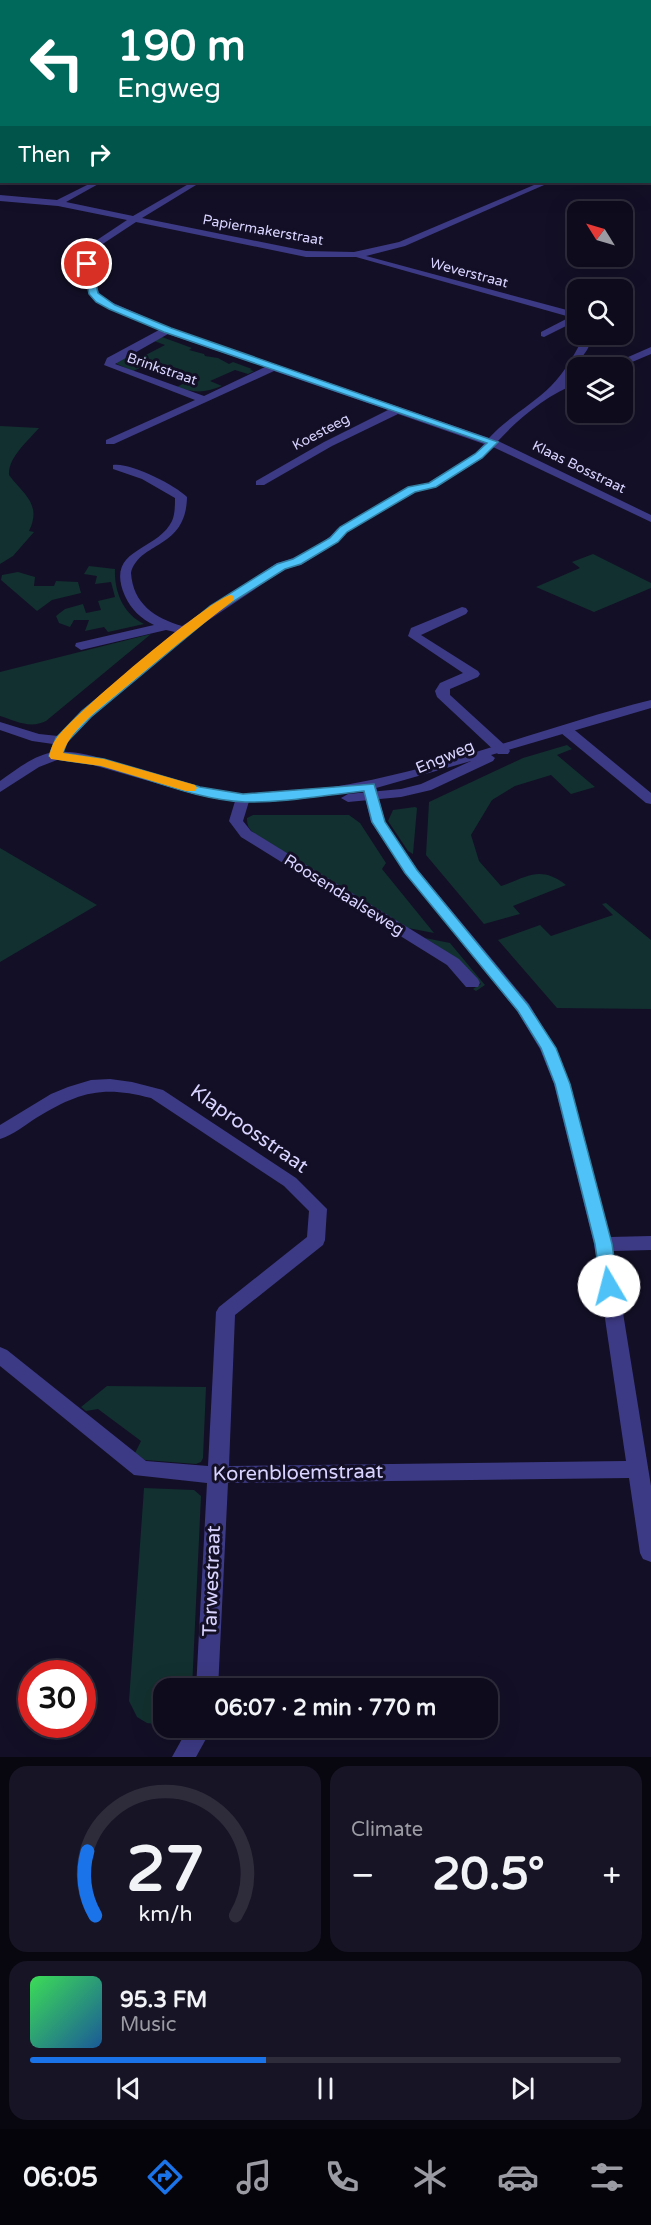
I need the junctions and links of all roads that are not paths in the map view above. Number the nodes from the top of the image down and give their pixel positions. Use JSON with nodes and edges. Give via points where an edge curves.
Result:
{"nodes":[{"id":1,"x":96,"y":183,"type":"edge"},
{"id":2,"x":195,"y":183,"type":"edge"},
{"id":3,"x":545,"y":183,"type":"edge"},
{"id":4,"x":0,"y":198,"type":"edge"},
{"id":5,"x":58,"y":203,"type":"junction"},
{"id":6,"x":134,"y":219,"type":"junction"},
{"id":7,"x":354,"y":255,"type":"junction"},
{"id":8,"x":567,"y":313,"type":"edge"},
{"id":9,"x":567,"y":322,"type":"edge"},
{"id":10,"x":167,"y":330,"type":"junction"},
{"id":11,"x":544,"y":334,"type":"dead end"},
{"id":12,"x":584,"y":345,"type":"edge"},
{"id":13,"x":651,"y":350,"type":"edge"},
{"id":14,"x":633,"y":358,"type":"edge"},
{"id":15,"x":274,"y":367,"type":"junction"},
{"id":16,"x":567,"y":383,"type":"edge"},
{"id":17,"x":555,"y":388,"type":"junction"},
{"id":18,"x":204,"y":400,"type":"junction"},
{"id":19,"x":397,"y":410,"type":"junction"},
{"id":20,"x":110,"y":442,"type":"dead end"},
{"id":21,"x":494,"y":442,"type":"junction"},
{"id":22,"x":117,"y":467,"type":"dead end"},
{"id":23,"x":260,"y":483,"type":"dead end"},
{"id":24,"x":651,"y":519,"type":"edge"},
{"id":25,"x":462,"y":611,"type":"dead end"},
{"id":26,"x":165,"y":626,"type":"junction"},
{"id":27,"x":184,"y":632,"type":"junction"},
{"id":28,"x":81,"y":646,"type":"dead end"},
{"id":29,"x":651,"y":704,"type":"edge"},
{"id":30,"x":0,"y":726,"type":"edge"},
{"id":31,"x":566,"y":730,"type":"junction"},
{"id":32,"x":61,"y":741,"type":"junction"},
{"id":33,"x":502,"y":749,"type":"junction"},
{"id":34,"x":55,"y":756,"type":"junction"},
{"id":35,"x":0,"y":788,"type":"edge"},
{"id":36,"x":370,"y":792,"type":"junction"},
{"id":37,"x":243,"y":798,"type":"junction"},
{"id":38,"x":651,"y":800,"type":"edge"},
{"id":39,"x":472,"y":983,"type":"dead end"},
{"id":40,"x":0,"y":1132,"type":"edge"},
{"id":41,"x":603,"y":1244,"type":"junction"},
{"id":42,"x":651,"y":1244,"type":"edge"},
{"id":43,"x":0,"y":1355,"type":"edge"},
{"id":44,"x":637,"y":1469,"type":"junction"},
{"id":45,"x":216,"y":1473,"type":"junction"},
{"id":46,"x":651,"y":1553,"type":"edge"},
{"id":47,"x":207,"y":1678,"type":"edge"},
{"id":48,"x":194,"y":1738,"type":"edge"},
{"id":49,"x":184,"y":1757,"type":"edge"}],
"edges":[{"from":1,"to":5,"type":"street"},
{"from":2,"to":6,"type":"street"},
{"from":3,"to":7,"type":"street","name":"Papiermakerstraat","via":[[402,244]]},
{"from":4,"to":5,"type":"street","name":"Papiermakerstraat"},
{"from":5,"to":6,"type":"street","name":"Papiermakerstraat"},
{"from":6,"to":7,"type":"street","name":"Papiermakerstraat","via":[[306,254]]},
{"from":6,"to":10,"type":"street","via":[[98,242],[87,254],[94,294],[103,303]]},
{"from":7,"to":8,"type":"street","name":"Weverstraat"},
{"from":9,"to":11,"type":"street"},
{"from":10,"to":15,"type":"street"},
{"from":10,"to":18,"type":"street","name":"Brinkstraat","via":[[109,364]]},
{"from":12,"to":17,"type":"street"},
{"from":13,"to":14,"type":"street"},
{"from":15,"to":18,"type":"street","name":"Brinkstraat"},
{"from":15,"to":19,"type":"street"},
{"from":16,"to":17,"type":"street"},
{"from":17,"to":21,"type":"street","via":[[503,429]]},
{"from":18,"to":20,"type":"street","name":"Brinkstraat"},
{"from":19,"to":21,"type":"street"},
{"from":19,"to":23,"type":"street","name":"Koesteeg"},
{"from":21,"to":24,"type":"street","name":"Klaas Bosstraat"},
{"from":21,"to":27,"type":"street","via":[[432,485],[412,490],[297,562],[281,566]]},
{"from":22,"to":26,"type":"street","via":[[146,477],[181,497],[182,508],[171,530],[128,566],[124,574],[130,598],[139,611]]},
{"from":25,"to":33,"type":"street","via":[[415,631],[414,636],[473,674],[445,686],[442,692]]},
{"from":26,"to":27,"type":"street"},
{"from":26,"to":28,"type":"street"},
{"from":27,"to":32,"type":"street","via":[[86,714]]},
{"from":29,"to":31,"type":"street","name":"Engweg"},
{"from":30,"to":32,"type":"street"},
{"from":31,"to":33,"type":"street","name":"Engweg"},
{"from":31,"to":38,"type":"street"},
{"from":32,"to":34,"type":"street"},
{"from":33,"to":36,"type":"street","name":"Engweg","via":[[426,787]]},
{"from":34,"to":35,"type":"street","via":[[34,764]]},
{"from":34,"to":37,"type":"street","name":"Engweg","via":[[79,757]]},
{"from":36,"to":37,"type":"street","name":"Engweg"},
{"from":36,"to":41,"type":"street","via":[[378,822],[412,873],[523,1008],[548,1048],[562,1084]]},
{"from":37,"to":39,"type":"street","name":"Roosendaalseweg","via":[[237,821],[246,834],[453,962]]},
{"from":40,"to":45,"type":"street","name":"Klaproosstraat","via":[[63,1094],[87,1085],[137,1088],[157,1094],[290,1182],[318,1209],[316,1240],[226,1312]]},
{"from":41,"to":42,"type":"street"},
{"from":41,"to":44,"type":"street"},
{"from":43,"to":45,"type":"street","name":"Korenbloemstraat","via":[[141,1469]]},
{"from":44,"to":45,"type":"street","name":"Korenbloemstraat"},
{"from":44,"to":46,"type":"street"},
{"from":45,"to":47,"type":"street","name":"Tarwestraat"},
{"from":48,"to":49,"type":"street"}]}
